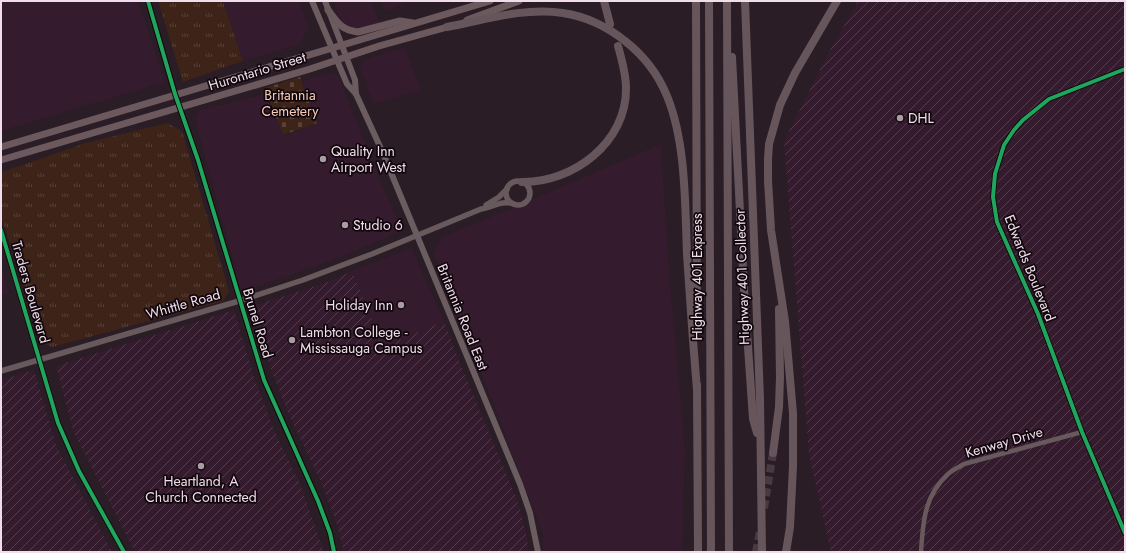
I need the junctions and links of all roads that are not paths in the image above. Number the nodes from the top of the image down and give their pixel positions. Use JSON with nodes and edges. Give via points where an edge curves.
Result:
{"nodes":[{"id":1,"x":148,"y":1,"type":"edge"},
{"id":2,"x":312,"y":1,"type":"edge"},
{"id":3,"x":324,"y":1,"type":"edge"},
{"id":4,"x":490,"y":1,"type":"edge"},
{"id":5,"x":519,"y":1,"type":"edge"},
{"id":6,"x":604,"y":1,"type":"edge"},
{"id":7,"x":696,"y":1,"type":"edge"},
{"id":8,"x":709,"y":1,"type":"edge"},
{"id":9,"x":728,"y":1,"type":"edge"},
{"id":10,"x":745,"y":1,"type":"edge"},
{"id":11,"x":837,"y":1,"type":"edge"},
{"id":12,"x":328,"y":10,"type":"junction"},
{"id":13,"x":415,"y":24,"type":"junction"},
{"id":14,"x":610,"y":24,"type":"dead end"},
{"id":15,"x":446,"y":27,"type":"junction"},
{"id":16,"x":618,"y":46,"type":"dead end"},
{"id":17,"x":344,"y":50,"type":"junction"},
{"id":18,"x":334,"y":54,"type":"junction"},
{"id":19,"x":1125,"y":69,"type":"edge"},
{"id":20,"x":176,"y":94,"type":"junction"},
{"id":21,"x":356,"y":94,"type":"junction"},
{"id":22,"x":180,"y":108,"type":"junction"},
{"id":23,"x":1,"y":147,"type":"edge"},
{"id":24,"x":1,"y":160,"type":"edge"},
{"id":25,"x":522,"y":182,"type":"junction"},
{"id":26,"x":507,"y":189,"type":"junction"},
{"id":27,"x":514,"y":204,"type":"junction"},
{"id":28,"x":481,"y":210,"type":"junction"},
{"id":29,"x":1,"y":230,"type":"edge"},
{"id":30,"x":417,"y":236,"type":"junction"},
{"id":31,"x":777,"y":274,"type":"junction"},
{"id":32,"x":240,"y":300,"type":"junction"},
{"id":33,"x":39,"y":360,"type":"junction"},
{"id":34,"x":1,"y":371,"type":"edge"},
{"id":35,"x":697,"y":389,"type":"junction"},
{"id":36,"x":1082,"y":432,"type":"junction"},
{"id":37,"x":760,"y":443,"type":"junction"},
{"id":38,"x":773,"y":453,"type":"tunnel mouth"},
{"id":39,"x":1125,"y":532,"type":"edge"},
{"id":40,"x":124,"y":552,"type":"edge"},
{"id":41,"x":334,"y":552,"type":"edge"},
{"id":42,"x":538,"y":552,"type":"edge"},
{"id":43,"x":698,"y":552,"type":"edge"},
{"id":44,"x":711,"y":552,"type":"edge"},
{"id":45,"x":729,"y":552,"type":"edge"},
{"id":46,"x":762,"y":552,"type":"edge"},
{"id":47,"x":786,"y":552,"type":"edge"},
{"id":48,"x":921,"y":552,"type":"edge"}],
"edges":[{"from":1,"to":20,"type":"street","name":"Brunel Road"},
{"from":2,"to":18,"type":"main road","name":"Britannia Road East"},
{"from":3,"to":12,"type":"main road","name":"Britannia Road East"},
{"from":4,"to":13,"type":"main road","name":"Hurontario Street"},
{"from":5,"to":15,"type":"main road","name":"Hurontario Street"},
{"from":6,"to":14,"type":"highway"},
{"from":7,"to":35,"type":"highway"},
{"from":8,"to":44,"type":"highway","name":"Highway 401 Express"},
{"from":9,"to":37,"type":"highway","via":[[753,418]]},
{"from":9,"to":45,"type":"highway"},
{"from":10,"to":37,"type":"highway","name":"Highway 401 Collector"},
{"from":11,"to":31,"type":"highway","via":[[780,104],[769,144],[771,230]]},
{"from":12,"to":13,"type":"main road","via":[[344,29],[351,32],[400,21]]},
{"from":12,"to":17,"type":"main road","name":"Britannia Road East"},
{"from":13,"to":17,"type":"main road","name":"Hurontario Street"},
{"from":15,"to":17,"type":"main road","name":"Hurontario Street"},
{"from":15,"to":35,"type":"highway","via":[[530,11],[563,13],[592,22],[620,37],[637,51],[654,72],[667,95],[679,138]]},
{"from":16,"to":25,"type":"highway","via":[[625,75],[626,99],[621,117],[610,137],[597,153],[581,165],[545,180]]},
{"from":17,"to":18,"type":"main road","name":"Hurontario Street"},
{"from":17,"to":18,"type":"main road","name":"Hurontario Street"},
{"from":17,"to":21,"type":"main road","name":"Britannia Road East","via":[[355,80]]},
{"from":18,"to":20,"type":"main road","name":"Hurontario Street"},
{"from":18,"to":21,"type":"main road","name":"Britannia Road East","via":[[347,84]]},
{"from":18,"to":22,"type":"main road","name":"Hurontario Street"},
{"from":19,"to":36,"type":"street","name":"Edwards Boulevard","via":[[1049,100],[1023,120],[1004,145],[995,174],[997,222],[1038,314]]},
{"from":20,"to":22,"type":"street","name":"Brunel Road"},
{"from":20,"to":23,"type":"main road","name":"Hurontario Street"},
{"from":21,"to":30,"type":"main road","name":"Britannia Road East"},
{"from":22,"to":24,"type":"main road","name":"Hurontario Street"},
{"from":22,"to":32,"type":"street","name":"Brunel Road"},
{"from":25,"to":26,"type":"street","via":[[514,182]]},
{"from":25,"to":27,"type":"street","via":[[529,189],[530,197],[524,203]]},
{"from":26,"to":27,"type":"street","via":[[507,198]]},
{"from":26,"to":28,"type":"street","name":"Whittle Road"},
{"from":27,"to":28,"type":"street","name":"Whittle Road","via":[[506,202]]},
{"from":28,"to":30,"type":"street","name":"Whittle Road"},
{"from":29,"to":33,"type":"street","name":"Traders Boulevard"},
{"from":30,"to":32,"type":"street","name":"Whittle Road","via":[[329,271]]},
{"from":30,"to":42,"type":"main road","name":"Britannia Road East","via":[[521,486]]},
{"from":31,"to":38,"type":"highway","via":[[780,377]]},
{"from":31,"to":47,"type":"highway","via":[[785,321],[793,413],[790,528]]},
{"from":32,"to":33,"type":"street","name":"Whittle Road"},
{"from":32,"to":41,"type":"street","name":"Brunel Road","via":[[264,380],[318,501]]},
{"from":33,"to":34,"type":"street","name":"Whittle Road"},
{"from":33,"to":40,"type":"street","name":"Traders Boulevard","via":[[65,442]]},
{"from":35,"to":43,"type":"highway"},
{"from":36,"to":39,"type":"street","name":"Edwards Boulevard"},
{"from":36,"to":48,"type":"street","name":"Kenway Drive","via":[[964,464],[948,474],[930,496],[923,521]]},
{"from":37,"to":46,"type":"highway","name":"Highway 401 Collector"}]}
